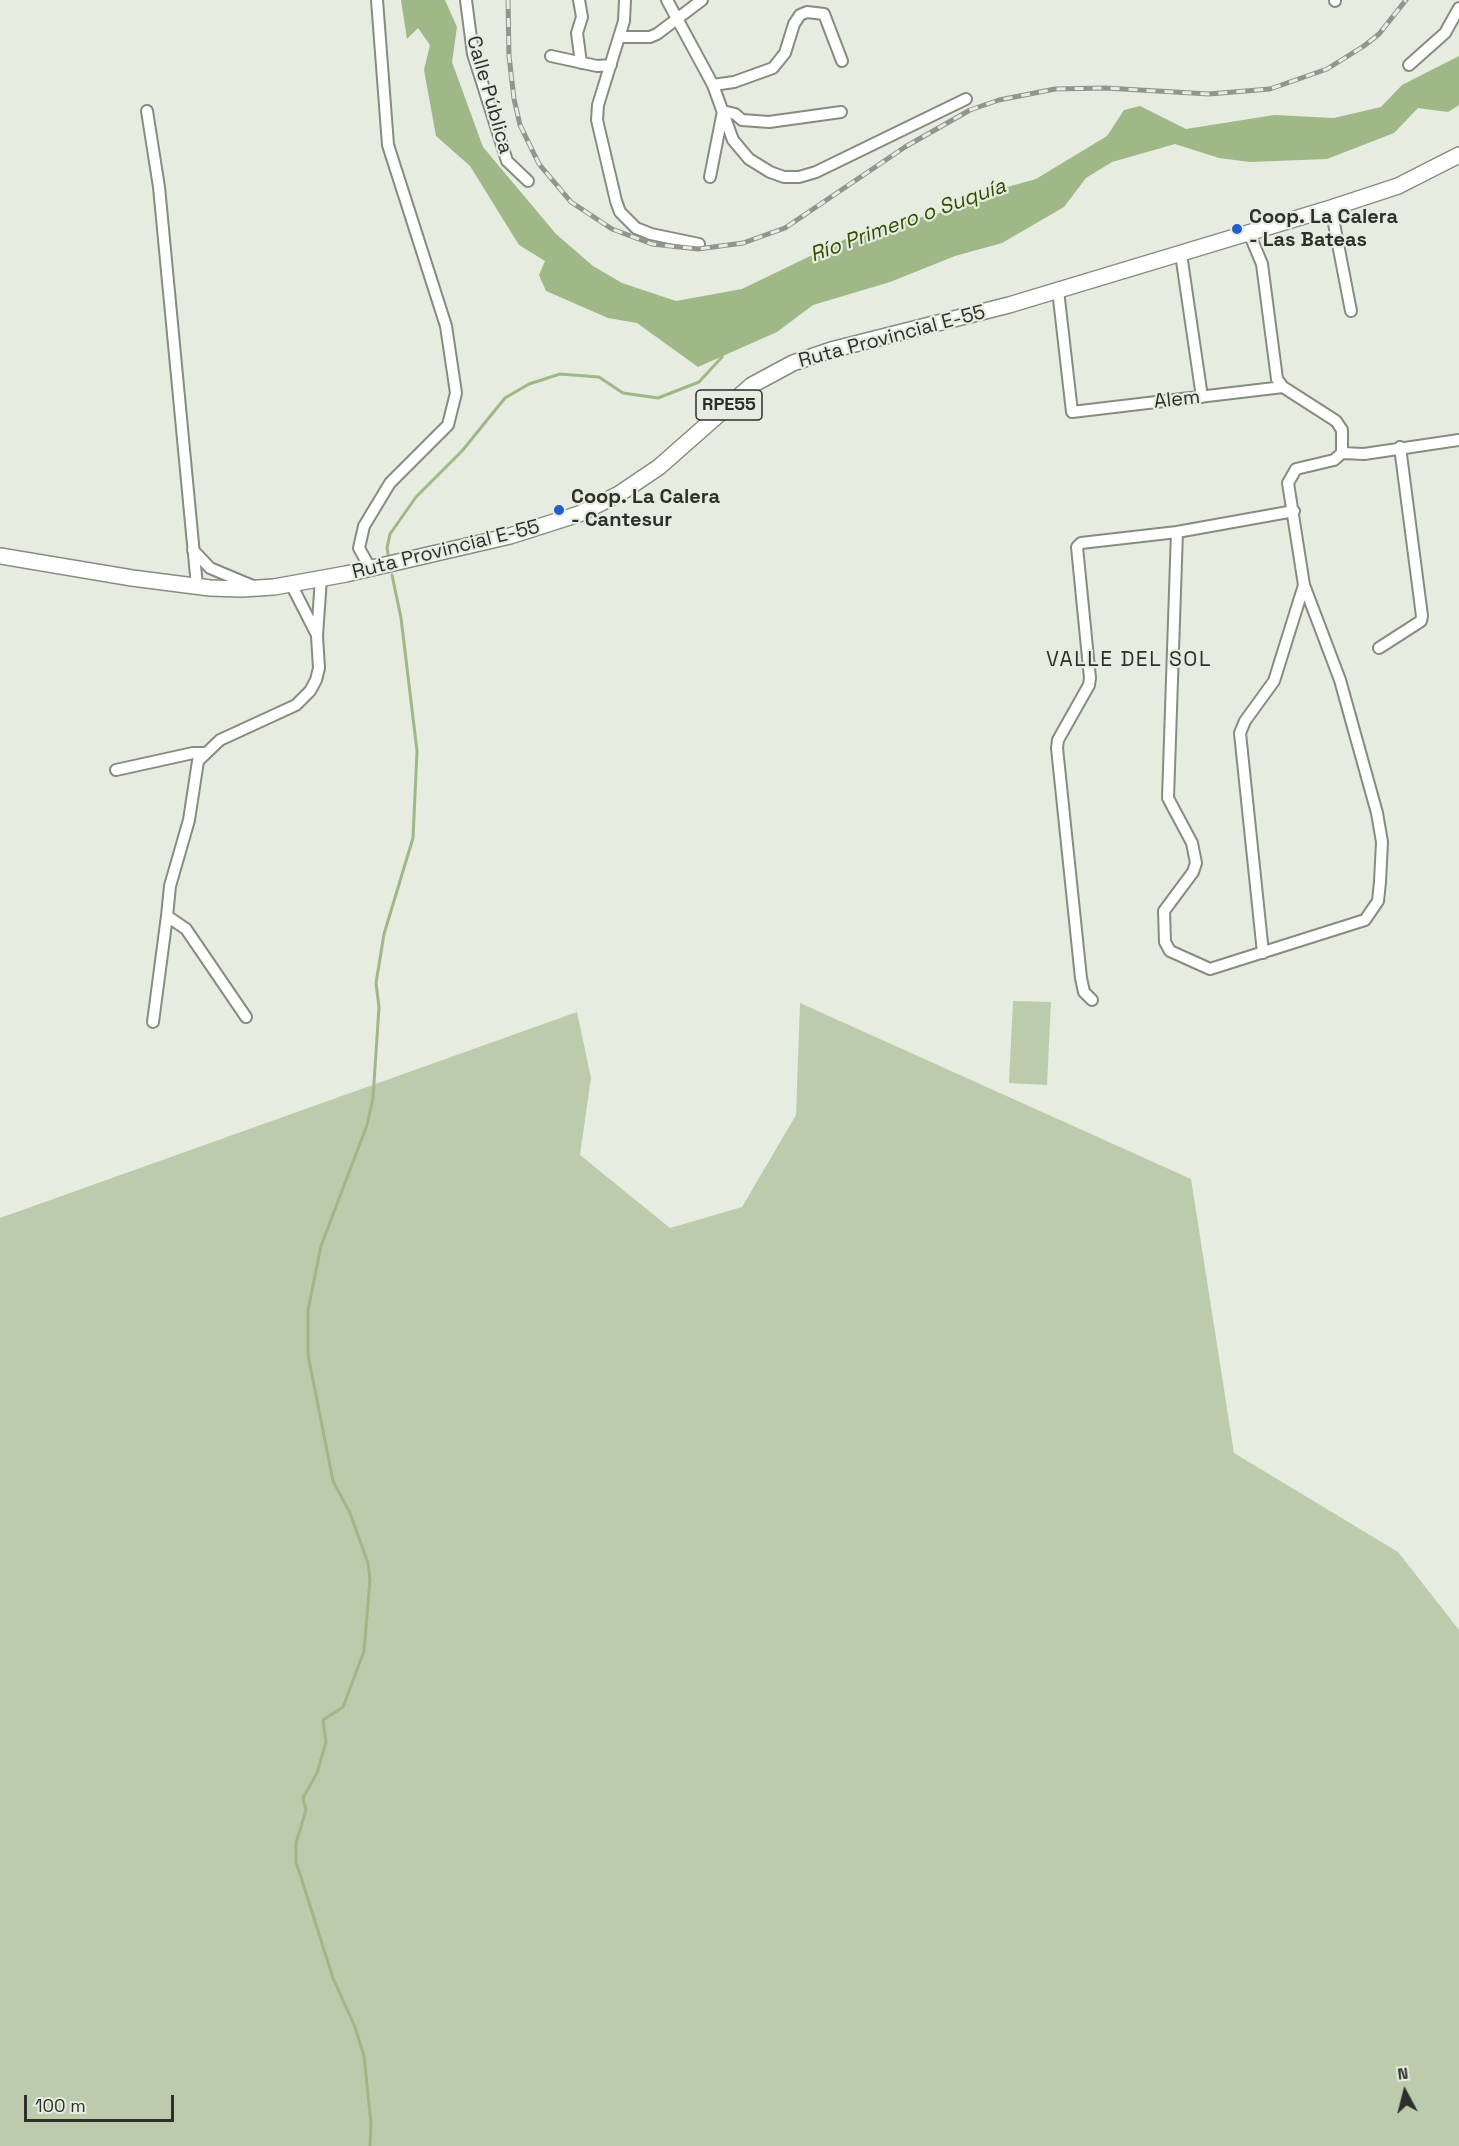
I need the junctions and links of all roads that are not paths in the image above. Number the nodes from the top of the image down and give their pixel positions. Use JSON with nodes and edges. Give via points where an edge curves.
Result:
{"nodes":[{"id":1,"x":377,"y":0,"type":"edge"},
{"id":2,"x":466,"y":0,"type":"edge"},
{"id":3,"x":579,"y":0,"type":"edge"},
{"id":4,"x":625,"y":0,"type":"edge"},
{"id":5,"x":667,"y":0,"type":"edge"},
{"id":6,"x":702,"y":0,"type":"edge"},
{"id":7,"x":1459,"y":8,"type":"edge"},
{"id":8,"x":679,"y":17,"type":"junction"},
{"id":9,"x":620,"y":37,"type":"junction"},
{"id":10,"x":551,"y":56,"type":"dead end"},
{"id":11,"x":842,"y":61,"type":"dead end"},
{"id":12,"x":581,"y":63,"type":"junction"},
{"id":13,"x":611,"y":65,"type":"junction"},
{"id":14,"x":1408,"y":65,"type":"dead end"},
{"id":15,"x":713,"y":85,"type":"junction"},
{"id":16,"x":966,"y":99,"type":"dead end"},
{"id":17,"x":147,"y":111,"type":"dead end"},
{"id":18,"x":723,"y":111,"type":"junction"},
{"id":19,"x":842,"y":112,"type":"dead end"},
{"id":20,"x":1459,"y":154,"type":"edge"},
{"id":21,"x":710,"y":177,"type":"dead end"},
{"id":22,"x":528,"y":181,"type":"dead end"},
{"id":23,"x":1331,"y":208,"type":"junction"},
{"id":24,"x":1249,"y":233,"type":"junction"},
{"id":25,"x":699,"y":244,"type":"dead end"},
{"id":26,"x":1181,"y":254,"type":"junction"},
{"id":27,"x":1058,"y":290,"type":"junction"},
{"id":28,"x":1351,"y":311,"type":"dead end"},
{"id":29,"x":1283,"y":387,"type":"junction"},
{"id":30,"x":1202,"y":397,"type":"junction"},
{"id":31,"x":1459,"y":440,"type":"edge"},
{"id":32,"x":1400,"y":447,"type":"junction"},
{"id":33,"x":1342,"y":453,"type":"junction"},
{"id":34,"x":1294,"y":511,"type":"junction"},
{"id":35,"x":1177,"y":532,"type":"junction"},
{"id":36,"x":192,"y":547,"type":"junction"},
{"id":37,"x":0,"y":556,"type":"edge"},
{"id":38,"x":370,"y":568,"type":"junction"},
{"id":39,"x":321,"y":578,"type":"junction"},
{"id":40,"x":291,"y":584,"type":"junction"},
{"id":41,"x":1304,"y":585,"type":"junction"},
{"id":42,"x":196,"y":586,"type":"junction"},
{"id":43,"x":259,"y":588,"type":"junction"},
{"id":44,"x":317,"y":636,"type":"junction"},
{"id":45,"x":1379,"y":648,"type":"dead end"},
{"id":46,"x":203,"y":753,"type":"junction"},
{"id":47,"x":116,"y":770,"type":"dead end"},
{"id":48,"x":167,"y":916,"type":"junction"},
{"id":49,"x":1263,"y":953,"type":"junction"},
{"id":50,"x":1092,"y":1000,"type":"dead end"},
{"id":51,"x":246,"y":1017,"type":"dead end"},
{"id":52,"x":153,"y":1022,"type":"dead end"}],
"edges":[{"from":1,"to":38,"type":"street","via":[[388,145],[446,326],[456,393],[448,425],[390,483],[364,526],[359,548]]},
{"from":2,"to":22,"type":"street","name":"Calle Pública","via":[[473,54],[507,161]]},
{"from":3,"to":12,"type":"street","via":[[582,17],[577,33]]},
{"from":4,"to":9,"type":"street"},
{"from":5,"to":8,"type":"street"},
{"from":6,"to":8,"type":"street"},
{"from":7,"to":14,"type":"street","via":[[1445,33]]},
{"from":8,"to":9,"type":"street","via":[[650,37]]},
{"from":8,"to":15,"type":"street"},
{"from":9,"to":13,"type":"street"},
{"from":10,"to":12,"type":"street"},
{"from":11,"to":15,"type":"street","via":[[824,14],[807,12],[794,24],[785,53],[773,68]]},
{"from":12,"to":13,"type":"street"},
{"from":13,"to":25,"type":"street","via":[[597,120],[620,212],[636,228]]},
{"from":15,"to":18,"type":"street"},
{"from":16,"to":18,"type":"street","via":[[799,177],[770,172],[749,159],[733,140]]},
{"from":17,"to":36,"type":"street","via":[[159,187]]},
{"from":18,"to":19,"type":"street","via":[[742,120],[769,123]]},
{"from":18,"to":21,"type":"street"},
{"from":20,"to":23,"type":"main road","name":"Ruta Provincial E-55","number":"RPE55","via":[[1408,182]]},
{"from":23,"to":24,"type":"main road","name":"Ruta Provincial E-55","number":"RPE55"},
{"from":23,"to":28,"type":"street"},
{"from":24,"to":26,"type":"main road","name":"Ruta Provincial E-55","number":"RPE55"},
{"from":24,"to":29,"type":"street","via":[[1262,264],[1275,370]]},
{"from":26,"to":27,"type":"main road","name":"Ruta Provincial E-55","number":"RPE55"},
{"from":26,"to":30,"type":"street"},
{"from":27,"to":30,"type":"street","name":"Alem","via":[[1072,412]]},
{"from":27,"to":38,"type":"main road","name":"Ruta Provincial E-55","number":"RPE55","via":[[793,363],[752,385],[659,467],[600,504],[532,530]]},
{"from":29,"to":30,"type":"street","name":"Alem"},
{"from":29,"to":33,"type":"street","via":[[1336,421],[1342,430]]},
{"from":31,"to":32,"type":"street"},
{"from":32,"to":33,"type":"street","via":[[1364,454]]},
{"from":32,"to":45,"type":"street","via":[[1422,616],[1421,621]]},
{"from":33,"to":34,"type":"street","via":[[1334,460],[1296,469],[1290,476]]},
{"from":34,"to":35,"type":"street"},
{"from":34,"to":41,"type":"street"},
{"from":35,"to":49,"type":"street","via":[[1168,798],[1192,843],[1196,863],[1164,911],[1165,942],[1170,951],[1210,969]]},
{"from":35,"to":50,"type":"street","via":[[1081,543],[1077,547],[1090,678],[1058,740],[1058,748],[1081,978],[1084,992]]},
{"from":36,"to":42,"type":"street"},
{"from":36,"to":43,"type":"street","via":[[210,568]]},
{"from":37,"to":42,"type":"main road","name":"Ruta Provincial E-55","number":"RPE55"},
{"from":38,"to":39,"type":"main road","name":"Ruta Provincial E-55","number":"RPE55"},
{"from":39,"to":40,"type":"main road","name":"Ruta Provincial E-55","number":"RPE55"},
{"from":39,"to":44,"type":"street"},
{"from":40,"to":43,"type":"main road","name":"Ruta Provincial E-55","number":"RPE55"},
{"from":40,"to":44,"type":"street"},
{"from":41,"to":49,"type":"street","via":[[1276,675],[1240,733]]},
{"from":41,"to":49,"type":"street","via":[[1340,680],[1377,813],[1382,842],[1378,901],[1365,921]]},
{"from":42,"to":43,"type":"main road","name":"Ruta Provincial E-55","number":"RPE55"},
{"from":44,"to":46,"type":"street","via":[[319,669],[305,697],[287,710],[220,740]]},
{"from":46,"to":47,"type":"street"},
{"from":46,"to":48,"type":"street","via":[[177,855]]},
{"from":48,"to":51,"type":"street","via":[[186,929]]},
{"from":48,"to":52,"type":"street"}]}
